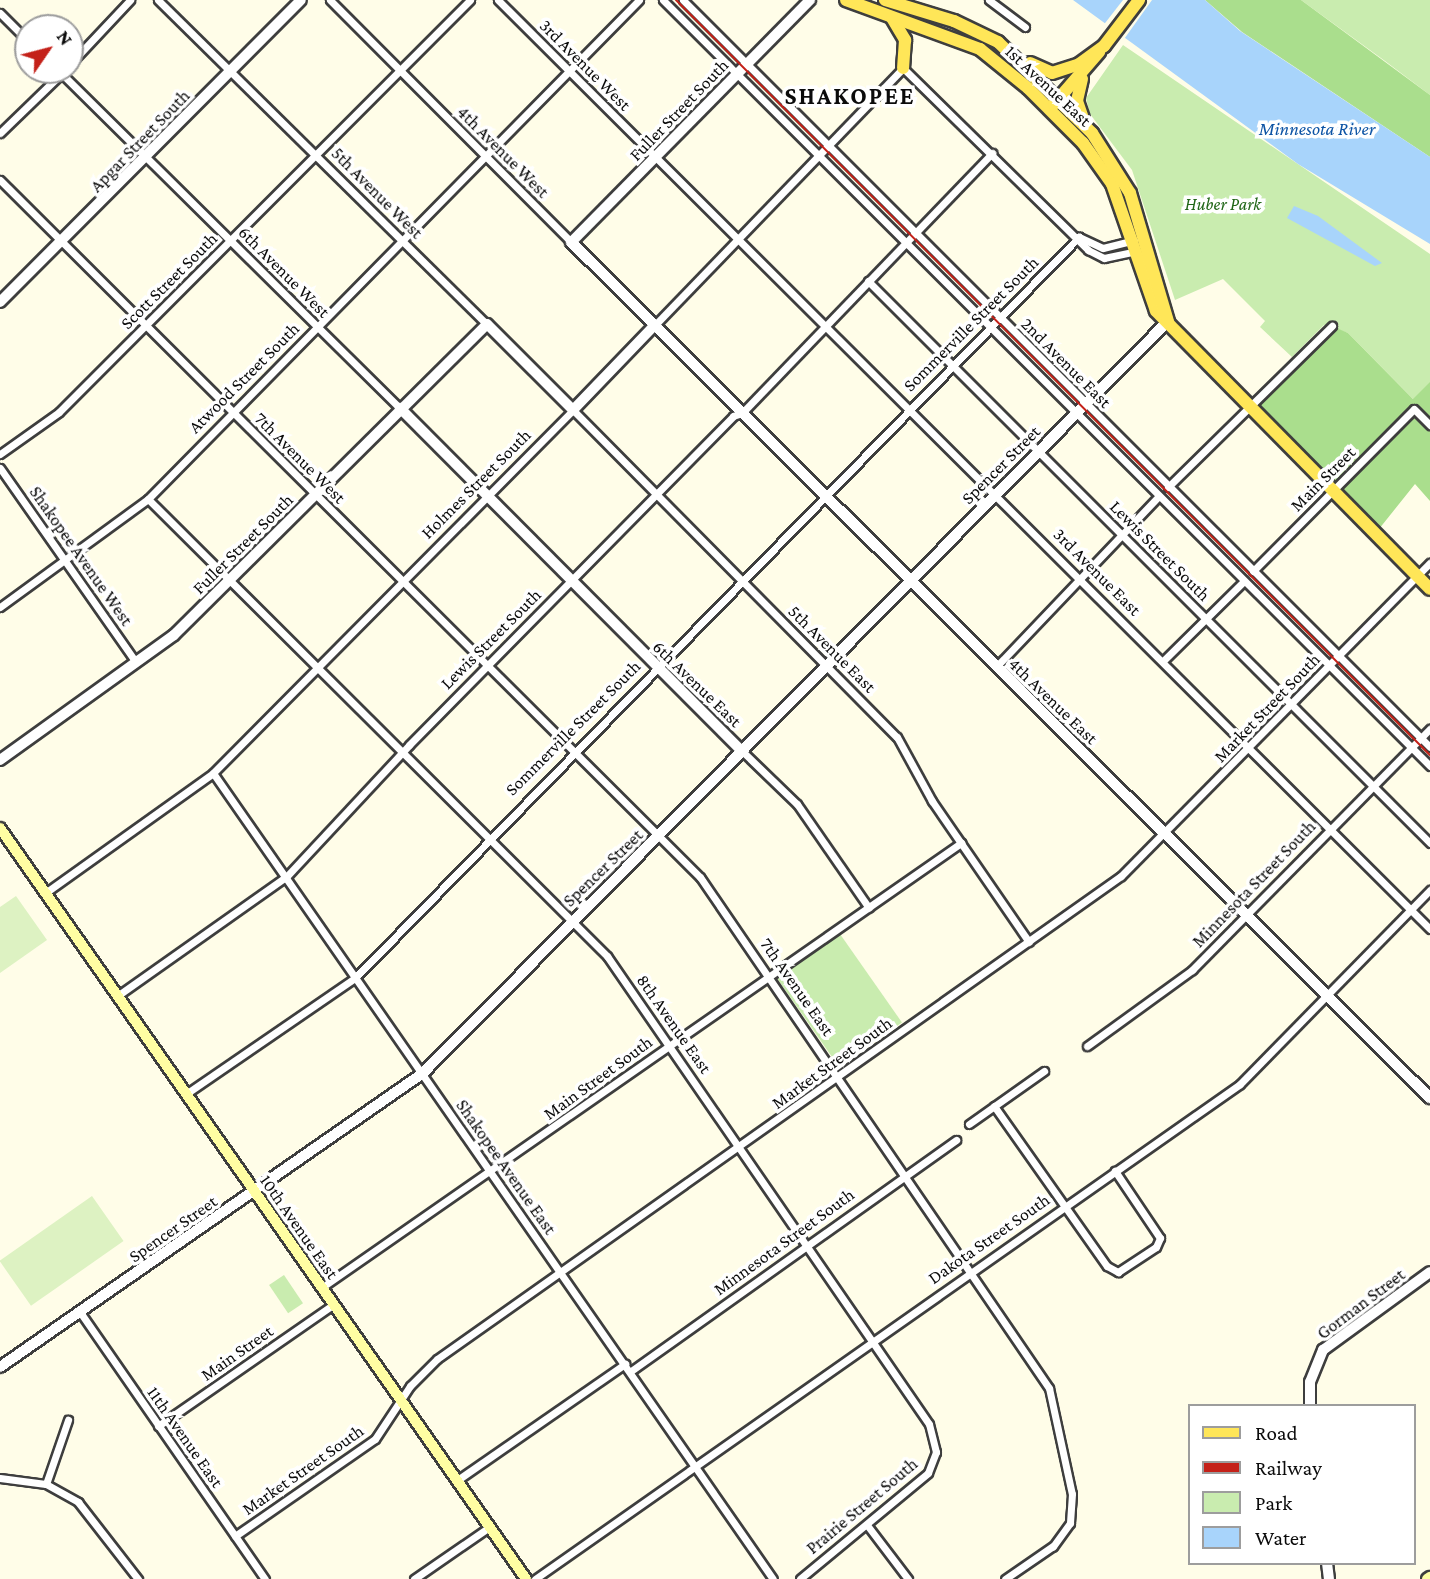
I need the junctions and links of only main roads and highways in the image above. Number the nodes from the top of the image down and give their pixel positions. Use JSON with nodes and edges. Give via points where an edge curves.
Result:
{"nodes":[{"id":1,"x":846,"y":0,"type":"edge"},
{"id":2,"x":884,"y":0,"type":"edge"},
{"id":3,"x":1139,"y":0,"type":"edge"},
{"id":4,"x":892,"y":18,"type":"junction"},
{"id":5,"x":998,"y":42,"type":"junction"},
{"id":6,"x":1095,"y":53,"type":"junction"},
{"id":7,"x":903,"y":68,"type":"road end"},
{"id":8,"x":1083,"y":75,"type":"junction"},
{"id":9,"x":1061,"y":92,"type":"junction"},
{"id":10,"x":1046,"y":107,"type":"junction"},
{"id":11,"x":1092,"y":133,"type":"junction"},
{"id":12,"x":1139,"y":244,"type":"junction"},
{"id":13,"x":1430,"y":589,"type":"edge"},
{"id":14,"x":0,"y":828,"type":"edge"},
{"id":15,"x":526,"y":1579,"type":"edge"}],
"edges":[{"from":1,"to":4,"type":"main road","name":"1st Avenue East"},
{"from":2,"to":5,"type":"main road","name":"1st Avenue East","via":[[954,21]]},
{"from":3,"to":6,"type":"main road"},
{"from":4,"to":7,"type":"main road","via":[[905,40]]},
{"from":4,"to":10,"type":"main road","name":"1st Avenue East","via":[[980,49]]},
{"from":5,"to":6,"type":"main road","via":[[1041,70],[1062,72]]},
{"from":5,"to":9,"type":"main road","name":"1st Avenue East"},
{"from":6,"to":8,"type":"main road"},
{"from":6,"to":9,"type":"main road"},
{"from":8,"to":9,"type":"main road"},
{"from":8,"to":11,"type":"main road","via":[[1078,108]]},
{"from":9,"to":10,"type":"main road"},
{"from":9,"to":11,"type":"main road","name":"1st Avenue East"},
{"from":10,"to":12,"type":"main road","name":"1st Avenue East","via":[[1103,170]]},
{"from":11,"to":12,"type":"main road","name":"1st Avenue East","via":[[1121,175]]},
{"from":12,"to":13,"type":"main road","name":"1st Avenue East","via":[[1168,321]]},
{"from":14,"to":15,"type":"main road","name":"10th Avenue East"}]}
